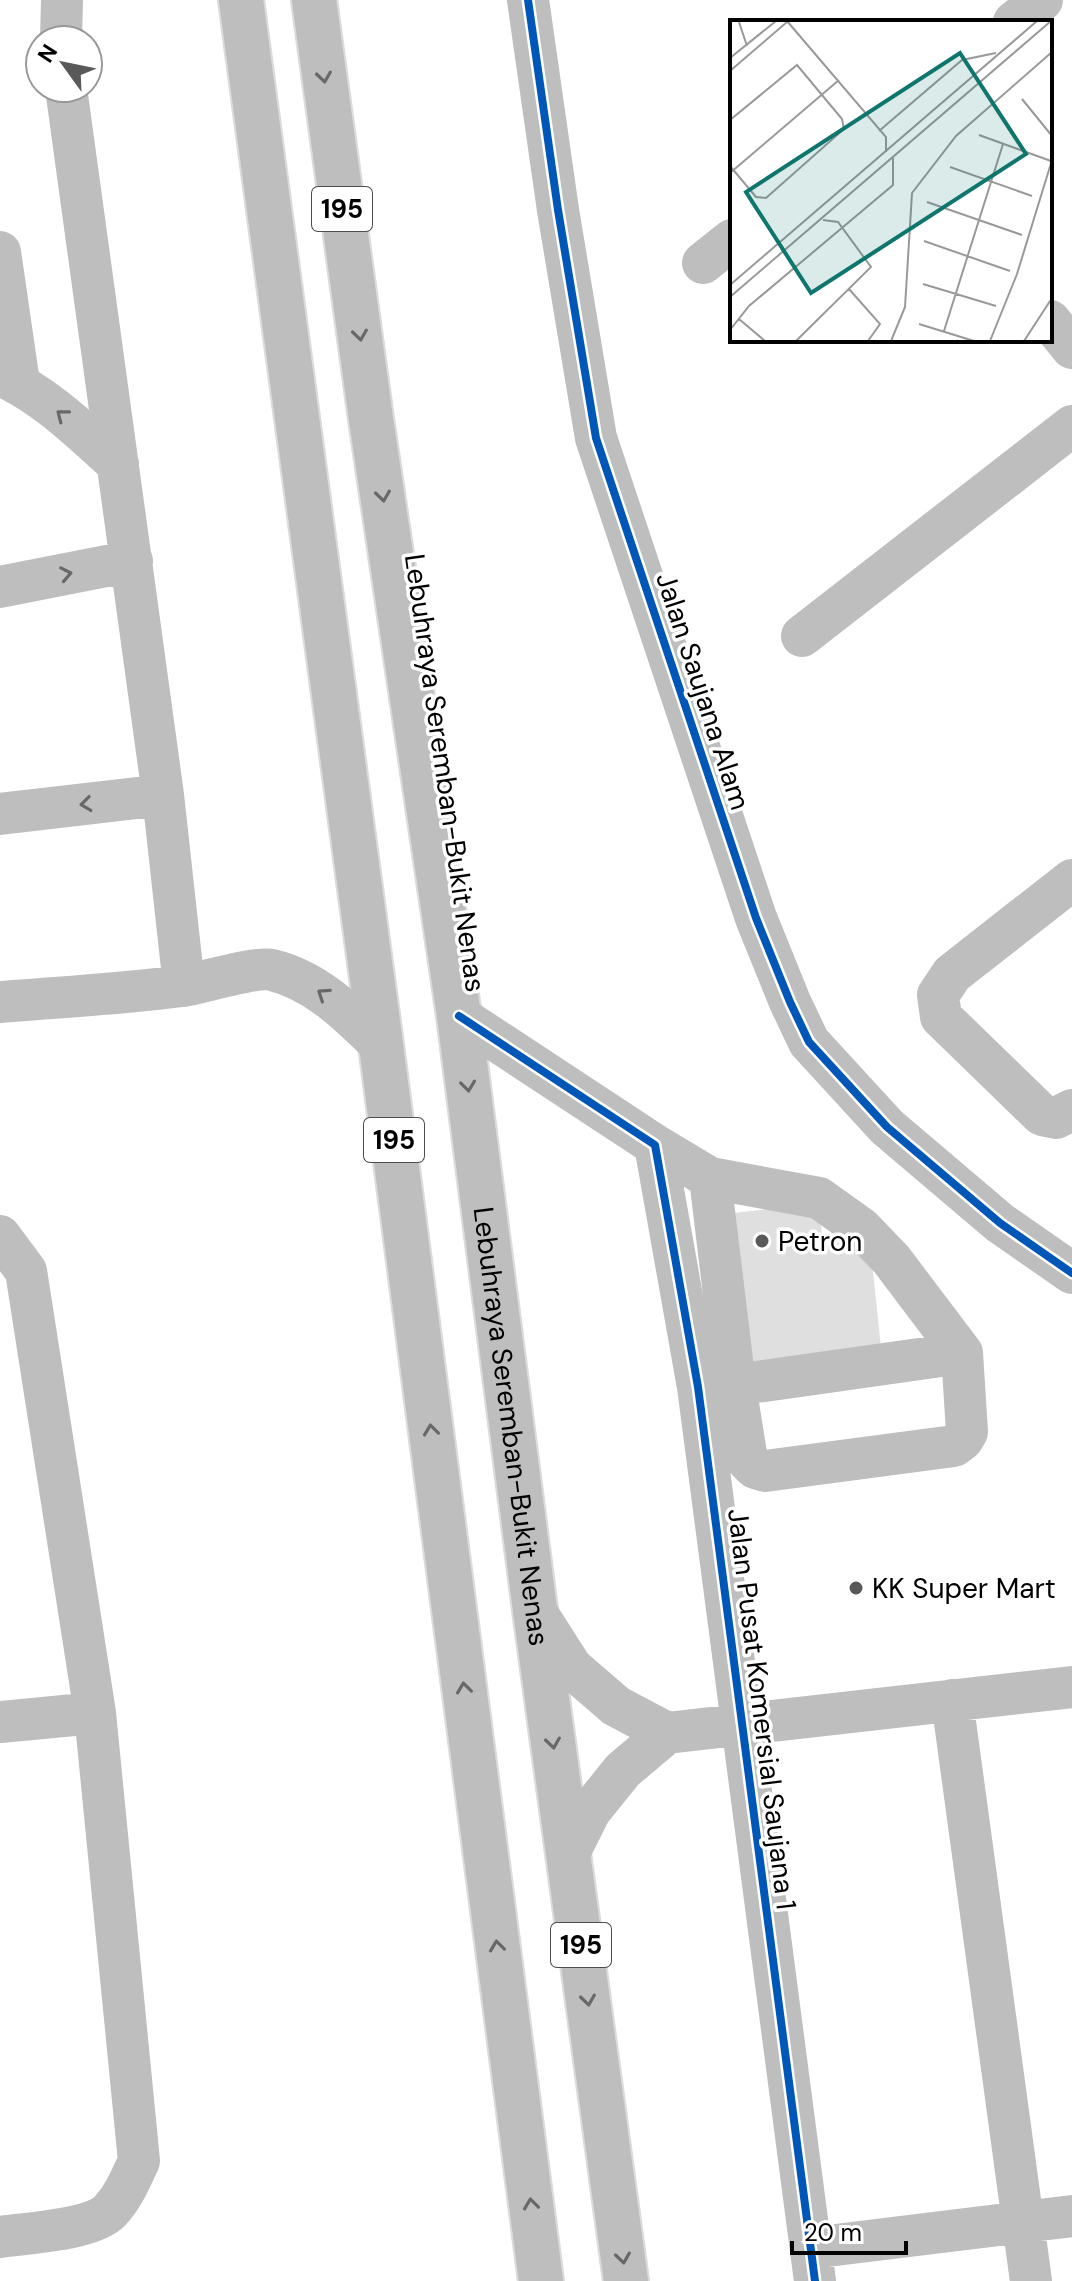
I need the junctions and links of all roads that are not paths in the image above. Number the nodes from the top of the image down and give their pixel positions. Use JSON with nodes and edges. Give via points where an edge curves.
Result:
{"nodes":[{"id":1,"x":62,"y":0,"type":"edge"},
{"id":2,"x":241,"y":0,"type":"edge"},
{"id":3,"x":314,"y":0,"type":"edge"},
{"id":4,"x":528,"y":0,"type":"edge"},
{"id":5,"x":1042,"y":0,"type":"edge"},
{"id":6,"x":1017,"y":20,"type":"edge"},
{"id":7,"x":61,"y":24,"type":"edge"},
{"id":8,"x":68,"y":104,"type":"edge"},
{"id":9,"x":0,"y":252,"type":"edge"},
{"id":10,"x":1052,"y":323,"type":"edge"},
{"id":11,"x":1072,"y":348,"type":"edge"},
{"id":12,"x":9,"y":379,"type":"edge"},
{"id":13,"x":1072,"y":426,"type":"edge"},
{"id":14,"x":118,"y":464,"type":"junction"},
{"id":15,"x":132,"y":561,"type":"junction"},
{"id":16,"x":0,"y":587,"type":"edge"},
{"id":17,"x":802,"y":636,"type":"dead end"},
{"id":18,"x":163,"y":795,"type":"junction"},
{"id":19,"x":0,"y":814,"type":"edge"},
{"id":20,"x":1072,"y":880,"type":"edge"},
{"id":21,"x":184,"y":986,"type":"junction"},
{"id":22,"x":0,"y":1002,"type":"edge"},
{"id":23,"x":459,"y":1016,"type":"junction"},
{"id":24,"x":381,"y":1045,"type":"junction"},
{"id":25,"x":1072,"y":1110,"type":"edge"},
{"id":26,"x":655,"y":1145,"type":"junction"},
{"id":27,"x":710,"y":1178,"type":"junction"},
{"id":28,"x":0,"y":1236,"type":"edge"},
{"id":29,"x":1072,"y":1273,"type":"edge"},
{"id":30,"x":962,"y":1353,"type":"junction"},
{"id":31,"x":716,"y":1386,"type":"junction"},
{"id":32,"x":535,"y":1610,"type":"junction"},
{"id":33,"x":1072,"y":1687,"type":"edge"},
{"id":34,"x":952,"y":1700,"type":"junction"},
{"id":35,"x":95,"y":1713,"type":"junction"},
{"id":36,"x":0,"y":1722,"type":"edge"},
{"id":37,"x":740,"y":1724,"type":"junction"},
{"id":38,"x":667,"y":1733,"type":"junction"},
{"id":39,"x":568,"y":1855,"type":"junction"},
{"id":40,"x":1072,"y":2216,"type":"edge"},
{"id":41,"x":1023,"y":2222,"type":"junction"},
{"id":42,"x":0,"y":2237,"type":"edge"},
{"id":43,"x":813,"y":2264,"type":"edge"},
{"id":44,"x":541,"y":2281,"type":"edge"},
{"id":45,"x":626,"y":2281,"type":"edge"},
{"id":46,"x":1031,"y":2281,"type":"edge"}],
"edges":[{"from":1,"to":7,"type":"street"},
{"from":2,"to":24,"type":"highway","number":"195"},
{"from":3,"to":23,"type":"highway","name":"Lebuhraya Seremban-Bukit Nenas","number":"195","one_way":true},
{"from":4,"to":29,"type":"street","name":"Jalan Saujana Alam","via":[[596,438],[756,918],[790,1002],[809,1042],[887,1127],[1000,1223]]},
{"from":5,"to":6,"type":"street"},
{"from":8,"to":14,"type":"street"},
{"from":9,"to":12,"type":"street"},
{"from":10,"to":11,"type":"street"},
{"from":14,"to":12,"type":"street","one_way":true,"via":[[64,416]]},
{"from":13,"to":17,"type":"street"},
{"from":14,"to":15,"type":"street"},
{"from":16,"to":15,"type":"street","one_way":true},
{"from":15,"to":18,"type":"street"},
{"from":18,"to":19,"type":"street","one_way":true},
{"from":18,"to":21,"type":"street"},
{"from":20,"to":25,"type":"street","via":[[952,974],[938,995],[941,1017],[1042,1115],[1056,1118]]},
{"from":21,"to":22,"type":"street"},
{"from":24,"to":21,"type":"street","one_way":true,"via":[[320,992],[267,968]]},
{"from":23,"to":26,"type":"street"},
{"from":23,"to":32,"type":"highway","name":"Lebuhraya Seremban-Bukit Nenas","number":"195","one_way":true},
{"from":44,"to":24,"type":"highway","number":"195","one_way":true},
{"from":26,"to":27,"type":"street"},
{"from":26,"to":31,"type":"street","name":"Jalan Pusat Komersial Saujana 1"},
{"from":27,"to":30,"type":"street","via":[[819,1198],[861,1228],[891,1259]]},
{"from":27,"to":31,"type":"street"},
{"from":28,"to":35,"type":"street","via":[[26,1271]]},
{"from":30,"to":31,"type":"street"},
{"from":30,"to":31,"type":"street","via":[[967,1432],[954,1446],[765,1471],[747,1460]]},
{"from":31,"to":37,"type":"street","name":"Jalan Pusat Komersial Saujana 1"},
{"from":32,"to":38,"type":"street","via":[[572,1668],[616,1706]]},
{"from":32,"to":39,"type":"highway","name":"Lebuhraya Seremban-Bukit Nenas","number":"195","one_way":true},
{"from":33,"to":34,"type":"street"},
{"from":34,"to":37,"type":"street"},
{"from":34,"to":41,"type":"street"},
{"from":35,"to":36,"type":"street"},
{"from":35,"to":42,"type":"street","via":[[139,2161],[108,2213],[81,2226]]},
{"from":37,"to":38,"type":"street"},
{"from":37,"to":43,"type":"street","name":"Jalan Pusat Komersial Saujana 1"},
{"from":38,"to":39,"type":"street","via":[[614,1780],[590,1811]]},
{"from":39,"to":45,"type":"highway","name":"Lebuhraya Seremban-Bukit Nenas","number":"195","one_way":true},
{"from":40,"to":41,"type":"street"},
{"from":41,"to":43,"type":"street"},
{"from":41,"to":46,"type":"street"}]}
